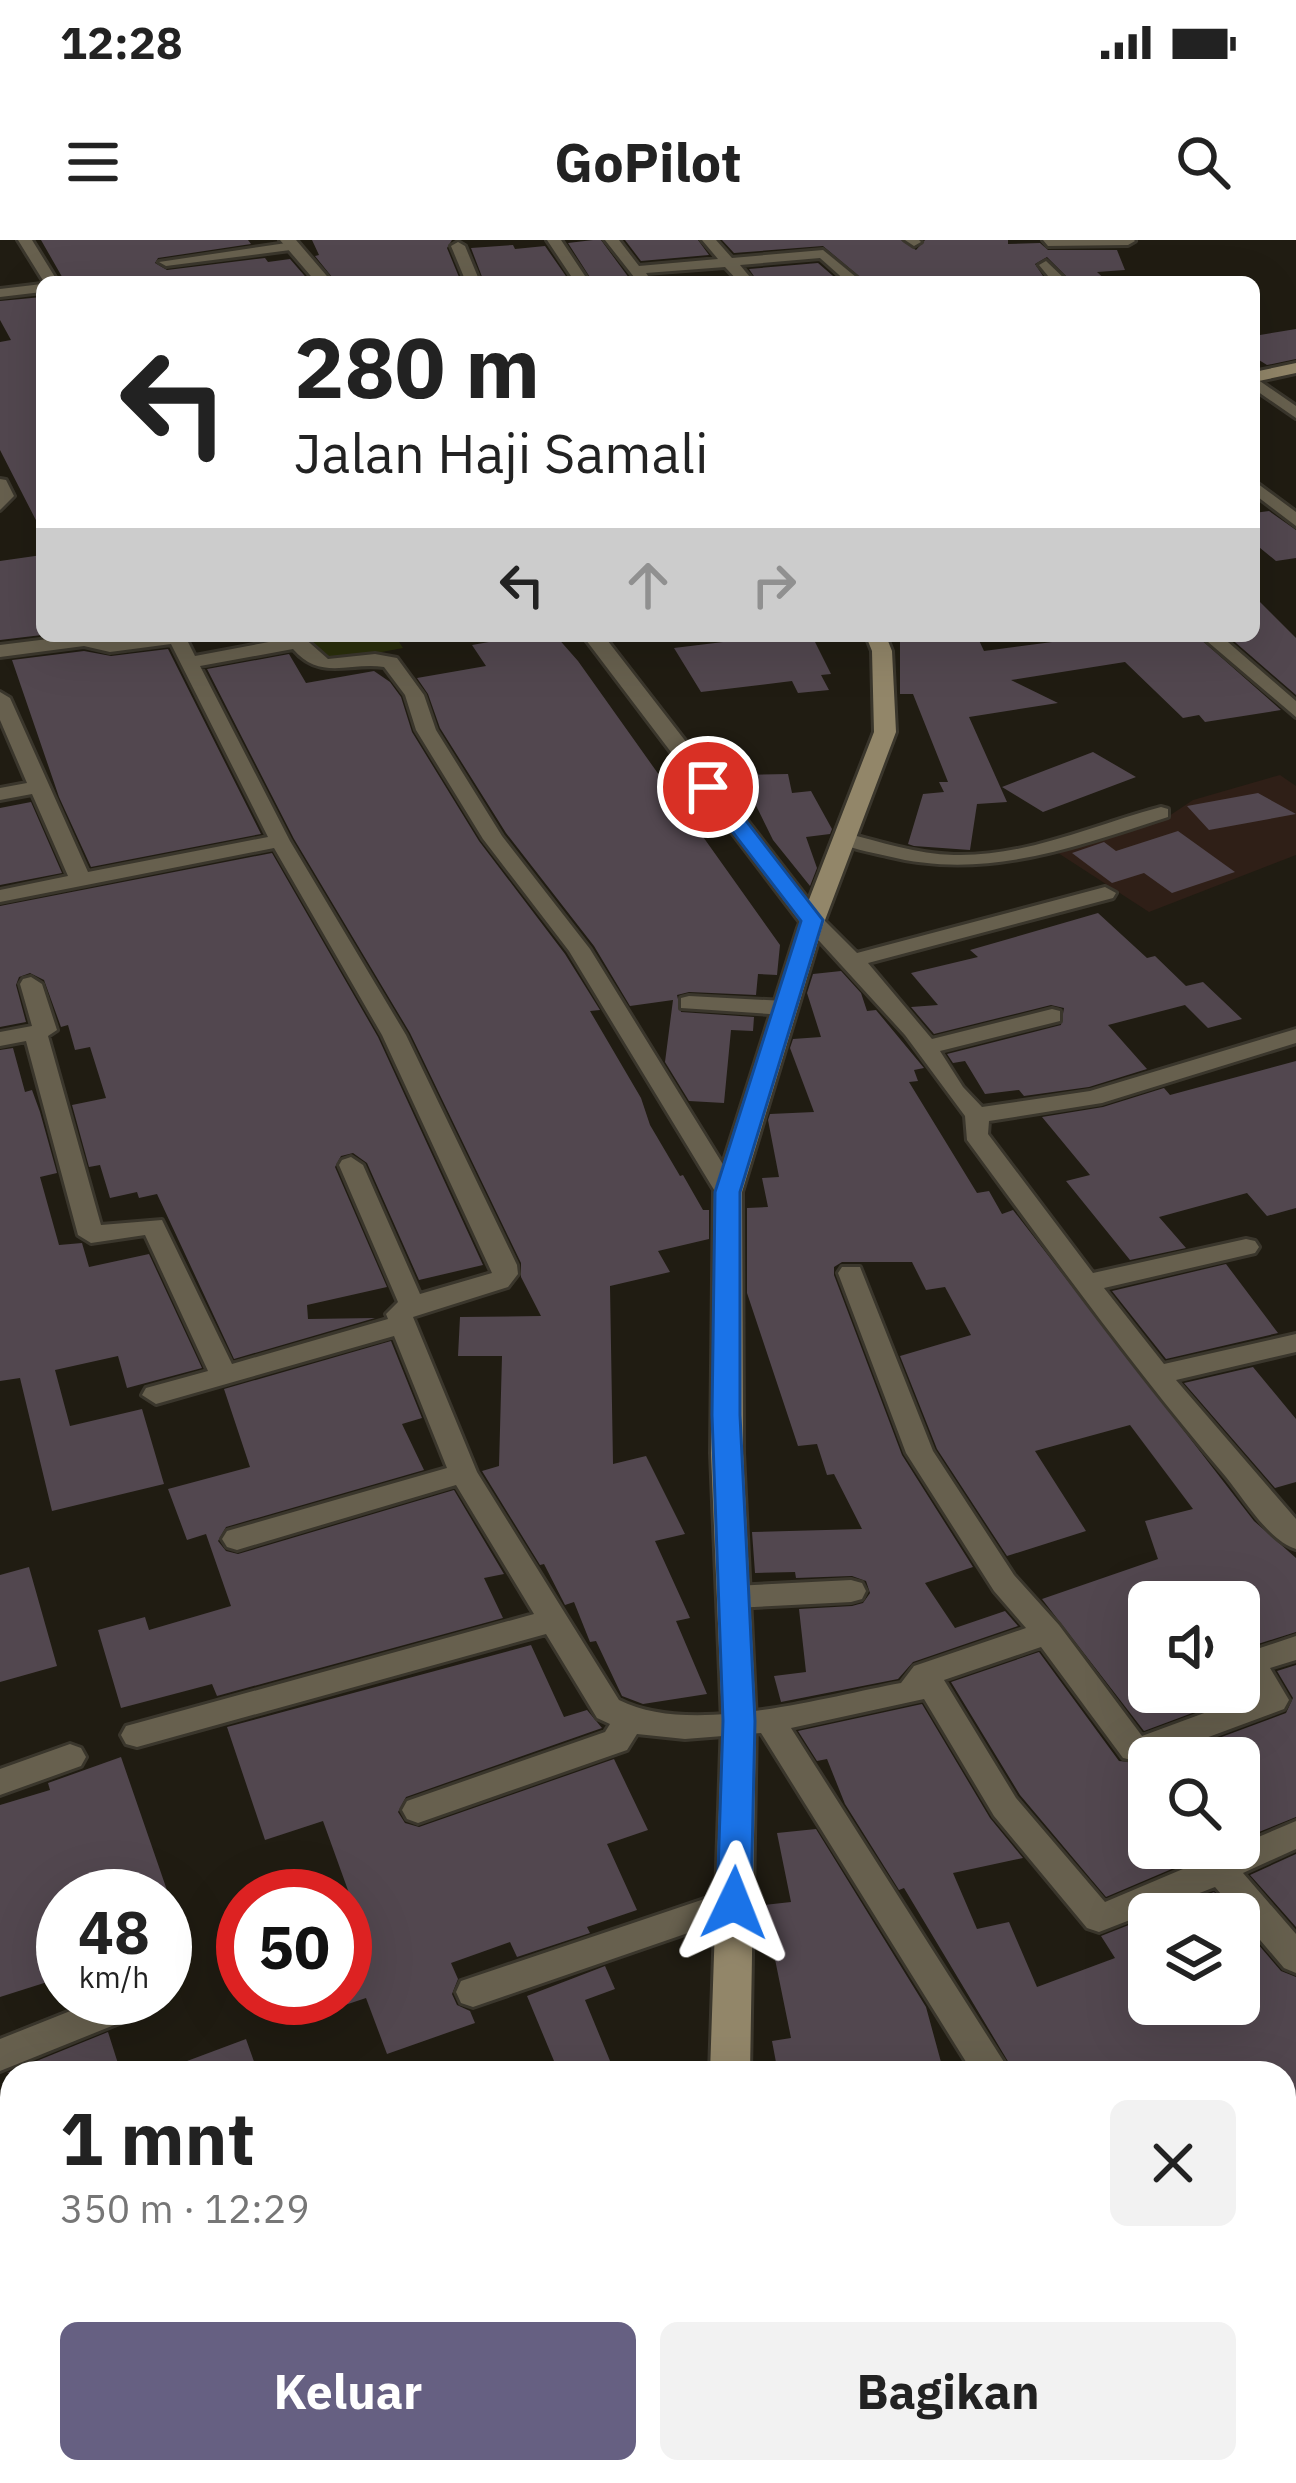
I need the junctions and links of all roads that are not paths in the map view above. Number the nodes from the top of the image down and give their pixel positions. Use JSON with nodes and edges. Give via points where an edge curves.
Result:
{"nodes":[{"id":1,"x":25,"y":240,"type":"edge"},
{"id":2,"x":554,"y":240,"type":"edge"},
{"id":3,"x":611,"y":240,"type":"edge"},
{"id":4,"x":709,"y":240,"type":"edge"},
{"id":5,"x":1048,"y":242,"type":"edge"},
{"id":6,"x":290,"y":243,"type":"edge"},
{"id":7,"x":458,"y":246,"type":"dead end"},
{"id":8,"x":1128,"y":246,"type":"edge"},
{"id":9,"x":729,"y":261,"type":"junction"},
{"id":10,"x":166,"y":262,"type":"dead end"},
{"id":11,"x":1046,"y":265,"type":"dead end"},
{"id":12,"x":47,"y":276,"type":"edge"},
{"id":13,"x":319,"y":276,"type":"edge"},
{"id":14,"x":470,"y":276,"type":"edge"},
{"id":15,"x":578,"y":276,"type":"edge"},
{"id":16,"x":640,"y":276,"type":"edge"},
{"id":17,"x":742,"y":276,"type":"edge"},
{"id":18,"x":848,"y":276,"type":"edge"},
{"id":19,"x":1056,"y":276,"type":"edge"},
{"id":20,"x":36,"y":289,"type":"edge"},
{"id":21,"x":0,"y":293,"type":"edge"},
{"id":22,"x":1296,"y":368,"type":"edge"},
{"id":23,"x":1260,"y":378,"type":"edge"},
{"id":24,"x":1260,"y":385,"type":"edge"},
{"id":25,"x":1296,"y":412,"type":"edge"},
{"id":26,"x":0,"y":484,"type":"edge"},
{"id":27,"x":1260,"y":491,"type":"edge"},
{"id":28,"x":0,"y":506,"type":"edge"},
{"id":29,"x":1296,"y":521,"type":"edge"},
{"id":30,"x":69,"y":642,"type":"edge"},
{"id":31,"x":93,"y":642,"type":"edge"},
{"id":32,"x":138,"y":642,"type":"edge"},
{"id":33,"x":177,"y":642,"type":"edge"},
{"id":34,"x":281,"y":642,"type":"edge"},
{"id":35,"x":296,"y":642,"type":"edge"},
{"id":36,"x":597,"y":642,"type":"edge"},
{"id":37,"x":878,"y":642,"type":"edge"},
{"id":38,"x":1217,"y":642,"type":"edge"},
{"id":39,"x":0,"y":651,"type":"edge"},
{"id":40,"x":191,"y":662,"type":"junction"},
{"id":41,"x":0,"y":698,"type":"edge"},
{"id":42,"x":1296,"y":711,"type":"edge"},
{"id":43,"x":43,"y":786,"type":"junction"},
{"id":44,"x":0,"y":794,"type":"edge"},
{"id":45,"x":1161,"y":813,"type":"dead end"},
{"id":46,"x":844,"y":839,"type":"junction"},
{"id":47,"x":280,"y":841,"type":"junction"},
{"id":48,"x":81,"y":880,"type":"junction"},
{"id":49,"x":1105,"y":893,"type":"dead end"},
{"id":50,"x":0,"y":896,"type":"edge"},
{"id":51,"x":812,"y":920,"type":"junction"},
{"id":52,"x":855,"y":960,"type":"junction"},
{"id":53,"x":31,"y":984,"type":"dead end"},
{"id":54,"x":689,"y":1003,"type":"dead end"},
{"id":55,"x":785,"y":1008,"type":"junction"},
{"id":56,"x":1052,"y":1016,"type":"dead end"},
{"id":57,"x":40,"y":1031,"type":"junction"},
{"id":58,"x":1296,"y":1036,"type":"edge"},
{"id":59,"x":0,"y":1039,"type":"edge"},
{"id":60,"x":926,"y":1047,"type":"junction"},
{"id":61,"x":977,"y":1114,"type":"junction"},
{"id":62,"x":351,"y":1165,"type":"dead end"},
{"id":63,"x":728,"y":1192,"type":"junction"},
{"id":64,"x":1246,"y":1247,"type":"dead end"},
{"id":65,"x":851,"y":1273,"type":"dead end"},
{"id":66,"x":1087,"y":1283,"type":"junction"},
{"id":67,"x":408,"y":1314,"type":"junction"},
{"id":68,"x":1296,"y":1342,"type":"edge"},
{"id":69,"x":224,"y":1375,"type":"junction"},
{"id":70,"x":1157,"y":1376,"type":"junction"},
{"id":71,"x":156,"y":1395,"type":"dead end"},
{"id":72,"x":463,"y":1473,"type":"junction"},
{"id":73,"x":1296,"y":1538,"type":"edge"},
{"id":74,"x":237,"y":1539,"type":"dead end"},
{"id":75,"x":851,"y":1591,"type":"dead end"},
{"id":76,"x":734,"y":1597,"type":"junction"},
{"id":77,"x":551,"y":1621,"type":"junction"},
{"id":78,"x":1048,"y":1633,"type":"junction"},
{"id":79,"x":1296,"y":1648,"type":"edge"},
{"id":80,"x":925,"y":1675,"type":"junction"},
{"id":81,"x":754,"y":1721,"type":"junction"},
{"id":82,"x":628,"y":1722,"type":"junction"},
{"id":83,"x":137,"y":1735,"type":"dead end"},
{"id":84,"x":70,"y":1757,"type":"dead end"},
{"id":85,"x":0,"y":1782,"type":"edge"},
{"id":86,"x":418,"y":1810,"type":"dead end"},
{"id":87,"x":1296,"y":1834,"type":"edge"},
{"id":88,"x":1222,"y":1872,"type":"junction"},
{"id":89,"x":734,"y":1903,"type":"junction"},
{"id":90,"x":1296,"y":1958,"type":"edge"},
{"id":91,"x":473,"y":1992,"type":"dead end"},
{"id":92,"x":75,"y":2025,"type":"edge"},
{"id":93,"x":0,"y":2055,"type":"edge"},
{"id":94,"x":730,"y":2061,"type":"edge"},
{"id":95,"x":985,"y":2061,"type":"edge"}],
"edges":[{"from":1,"to":12,"type":"street"},
{"from":2,"to":15,"type":"street"},
{"from":3,"to":16,"type":"street"},
{"from":4,"to":9,"type":"street"},
{"from":5,"to":8,"type":"street"},
{"from":6,"to":10,"type":"street"},
{"from":6,"to":13,"type":"street"},
{"from":7,"to":14,"type":"street"},
{"from":9,"to":16,"type":"street"},
{"from":9,"to":17,"type":"street"},
{"from":9,"to":18,"type":"street","via":[[823,254]]},
{"from":11,"to":19,"type":"street"},
{"from":20,"to":21,"type":"street"},
{"from":22,"to":23,"type":"main road"},
{"from":24,"to":25,"type":"street"},
{"from":26,"to":28,"type":"street"},
{"from":27,"to":29,"type":"street"},
{"from":30,"to":39,"type":"street"},
{"from":31,"to":32,"type":"street"},
{"from":33,"to":40,"type":"street"},
{"from":34,"to":40,"type":"street"},
{"from":35,"to":63,"type":"street","via":[[321,665],[390,662],[493,839],[579,949]]},
{"from":36,"to":51,"type":"street"},
{"from":37,"to":46,"type":"main road","via":[[884,732]]},
{"from":38,"to":42,"type":"street"},
{"from":40,"to":47,"type":"street"},
{"from":41,"to":43,"type":"street"},
{"from":43,"to":44,"type":"street"},
{"from":43,"to":48,"type":"street"},
{"from":45,"to":46,"type":"street","via":[[974,861]]},
{"from":46,"to":51,"type":"main road"},
{"from":47,"to":48,"type":"street"},
{"from":47,"to":67,"type":"street","via":[[394,1035],[504,1265],[499,1281]]},
{"from":48,"to":50,"type":"street"},
{"from":49,"to":52,"type":"street"},
{"from":51,"to":52,"type":"street"},
{"from":51,"to":55,"type":"main road"},
{"from":52,"to":60,"type":"street"},
{"from":53,"to":57,"type":"street"},
{"from":54,"to":55,"type":"street"},
{"from":55,"to":63,"type":"main road"},
{"from":56,"to":60,"type":"street"},
{"from":57,"to":59,"type":"street"},
{"from":57,"to":69,"type":"street","via":[[91,1235],[153,1226]]},
{"from":58,"to":61,"type":"street","via":[[1097,1095]]},
{"from":60,"to":61,"type":"street"},
{"from":61,"to":66,"type":"street","via":[[976,1136]]},
{"from":62,"to":67,"type":"street"},
{"from":63,"to":76,"type":"main road"},
{"from":64,"to":66,"type":"street"},
{"from":65,"to":78,"type":"street","via":[[920,1453],[1004,1583]]},
{"from":66,"to":70,"type":"street"},
{"from":67,"to":69,"type":"street"},
{"from":67,"to":72,"type":"street"},
{"from":68,"to":70,"type":"street"},
{"from":69,"to":71,"type":"street"},
{"from":70,"to":73,"type":"street"},
{"from":72,"to":74,"type":"street"},
{"from":72,"to":77,"type":"street"},
{"from":75,"to":76,"type":"street"},
{"from":76,"to":81,"type":"main road"},
{"from":77,"to":82,"type":"street","via":[[608,1708]]},
{"from":77,"to":83,"type":"street"},
{"from":78,"to":79,"type":"street","via":[[1141,1749],[1274,1700],[1250,1663]]},
{"from":78,"to":80,"type":"street"},
{"from":80,"to":81,"type":"street","via":[[911,1693]]},
{"from":80,"to":88,"type":"street","via":[[1005,1807],[1099,1918]]},
{"from":81,"to":82,"type":"street"},
{"from":81,"to":89,"type":"main road"},
{"from":81,"to":95,"type":"street"},
{"from":82,"to":86,"type":"street","via":[[616,1741]]},
{"from":84,"to":85,"type":"street"},
{"from":87,"to":88,"type":"street"},
{"from":88,"to":90,"type":"street"},
{"from":89,"to":91,"type":"street"},
{"from":89,"to":94,"type":"main road"},
{"from":92,"to":93,"type":"street"}]}
